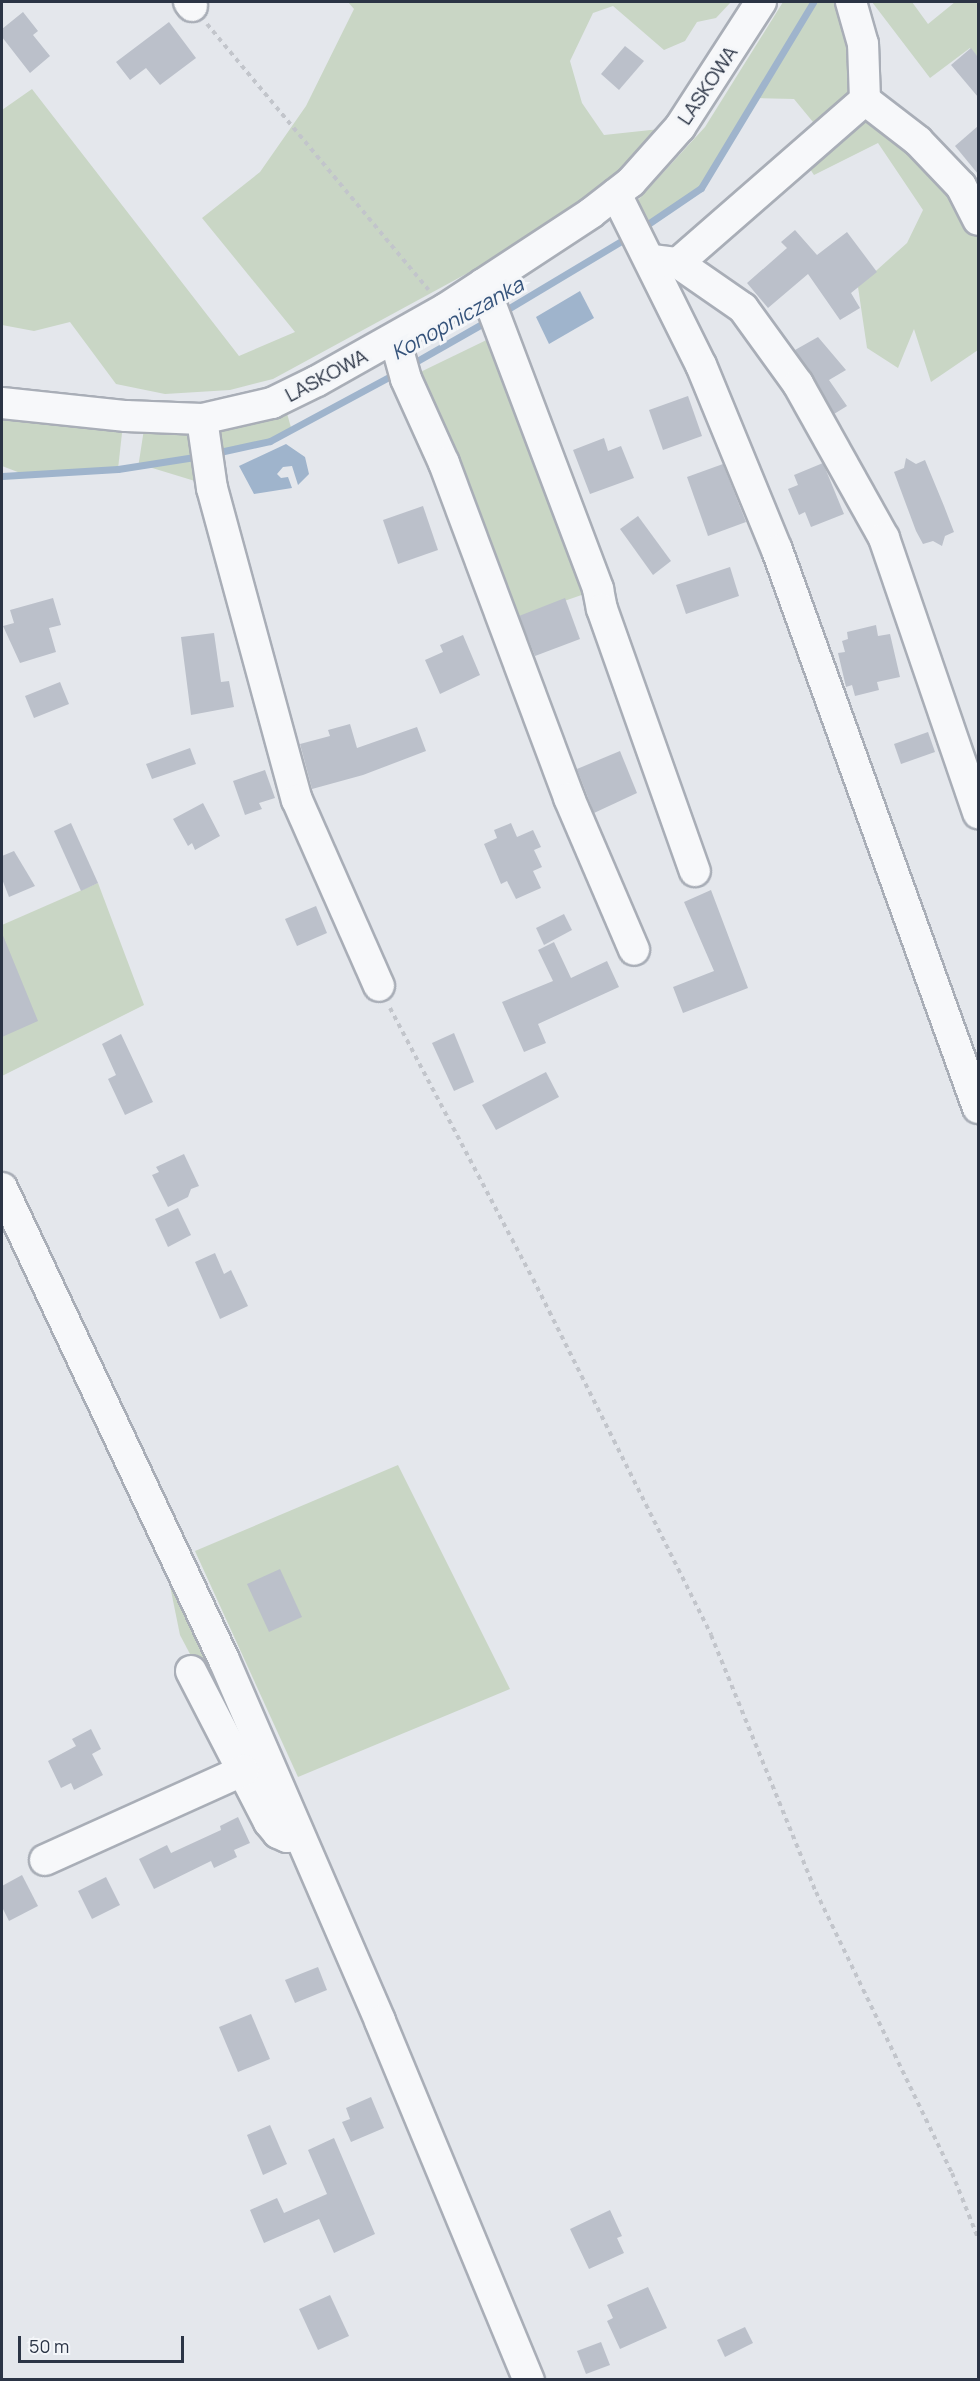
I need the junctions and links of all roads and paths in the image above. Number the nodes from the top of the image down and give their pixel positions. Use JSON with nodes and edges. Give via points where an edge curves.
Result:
{"nodes":[{"id":1,"x":762,"y":2,"type":"edge"},
{"id":2,"x":851,"y":2,"type":"edge"},
{"id":3,"x":191,"y":4,"type":"edge"},
{"id":4,"x":865,"y":100,"type":"junction"},
{"id":5,"x":616,"y":194,"type":"junction"},
{"id":6,"x":978,"y":220,"type":"edge"},
{"id":7,"x":650,"y":246,"type":"junction"},
{"id":8,"x":483,"y":284,"type":"junction"},
{"id":9,"x":445,"y":309,"type":"junction"},
{"id":10,"x":401,"y":360,"type":"junction"},
{"id":11,"x":2,"y":403,"type":"edge"},
{"id":12,"x":204,"y":443,"type":"junction"},
{"id":13,"x":978,"y":813,"type":"edge"},
{"id":14,"x":694,"y":871,"type":"dead end"},
{"id":15,"x":634,"y":950,"type":"dead end"},
{"id":16,"x":379,"y":986,"type":"joint"},
{"id":17,"x":978,"y":1108,"type":"edge"},
{"id":18,"x":2,"y":1188,"type":"edge"},
{"id":19,"x":191,"y":1671,"type":"dead end"},
{"id":20,"x":244,"y":1770,"type":"junction"},
{"id":21,"x":299,"y":1834,"type":"junction"},
{"id":22,"x":45,"y":1860,"type":"dead end"},
{"id":23,"x":978,"y":2238,"type":"edge"},
{"id":24,"x":529,"y":2379,"type":"edge"}],
"edges":[{"from":1,"to":5,"type":"street","name":"LASKOWA","via":[[680,127],[644,170]]},
{"from":2,"to":4,"type":"street","via":[[863,44]]},
{"from":3,"to":9,"type":"path"},
{"from":4,"to":6,"type":"street","via":[[918,141],[961,186]]},
{"from":4,"to":7,"type":"street"},
{"from":5,"to":7,"type":"street"},
{"from":5,"to":8,"type":"street","name":"LASKOWA"},
{"from":7,"to":13,"type":"street","via":[[743,308],[798,384],[884,538]]},
{"from":7,"to":17,"type":"street","via":[[777,550]]},
{"from":8,"to":9,"type":"street","name":"LASKOWA"},
{"from":8,"to":14,"type":"street","via":[[598,589]]},
{"from":9,"to":10,"type":"street","name":"LASKOWA"},
{"from":10,"to":12,"type":"street","name":"LASKOWA","via":[[250,410]]},
{"from":10,"to":15,"type":"street","via":[[444,463],[569,798]]},
{"from":11,"to":12,"type":"street","name":"LASKOWA","via":[[126,416]]},
{"from":12,"to":16,"type":"street","via":[[297,800]]},
{"from":16,"to":23,"type":"path","via":[[533,1279],[711,1635],[816,1893],[952,2173]]},
{"from":18,"to":21,"type":"street","via":[[118,1430]]},
{"from":19,"to":20,"type":"street"},
{"from":20,"to":21,"type":"street","via":[[278,1833],[287,1837]]},
{"from":20,"to":22,"type":"street"},
{"from":21,"to":24,"type":"street"}]}
